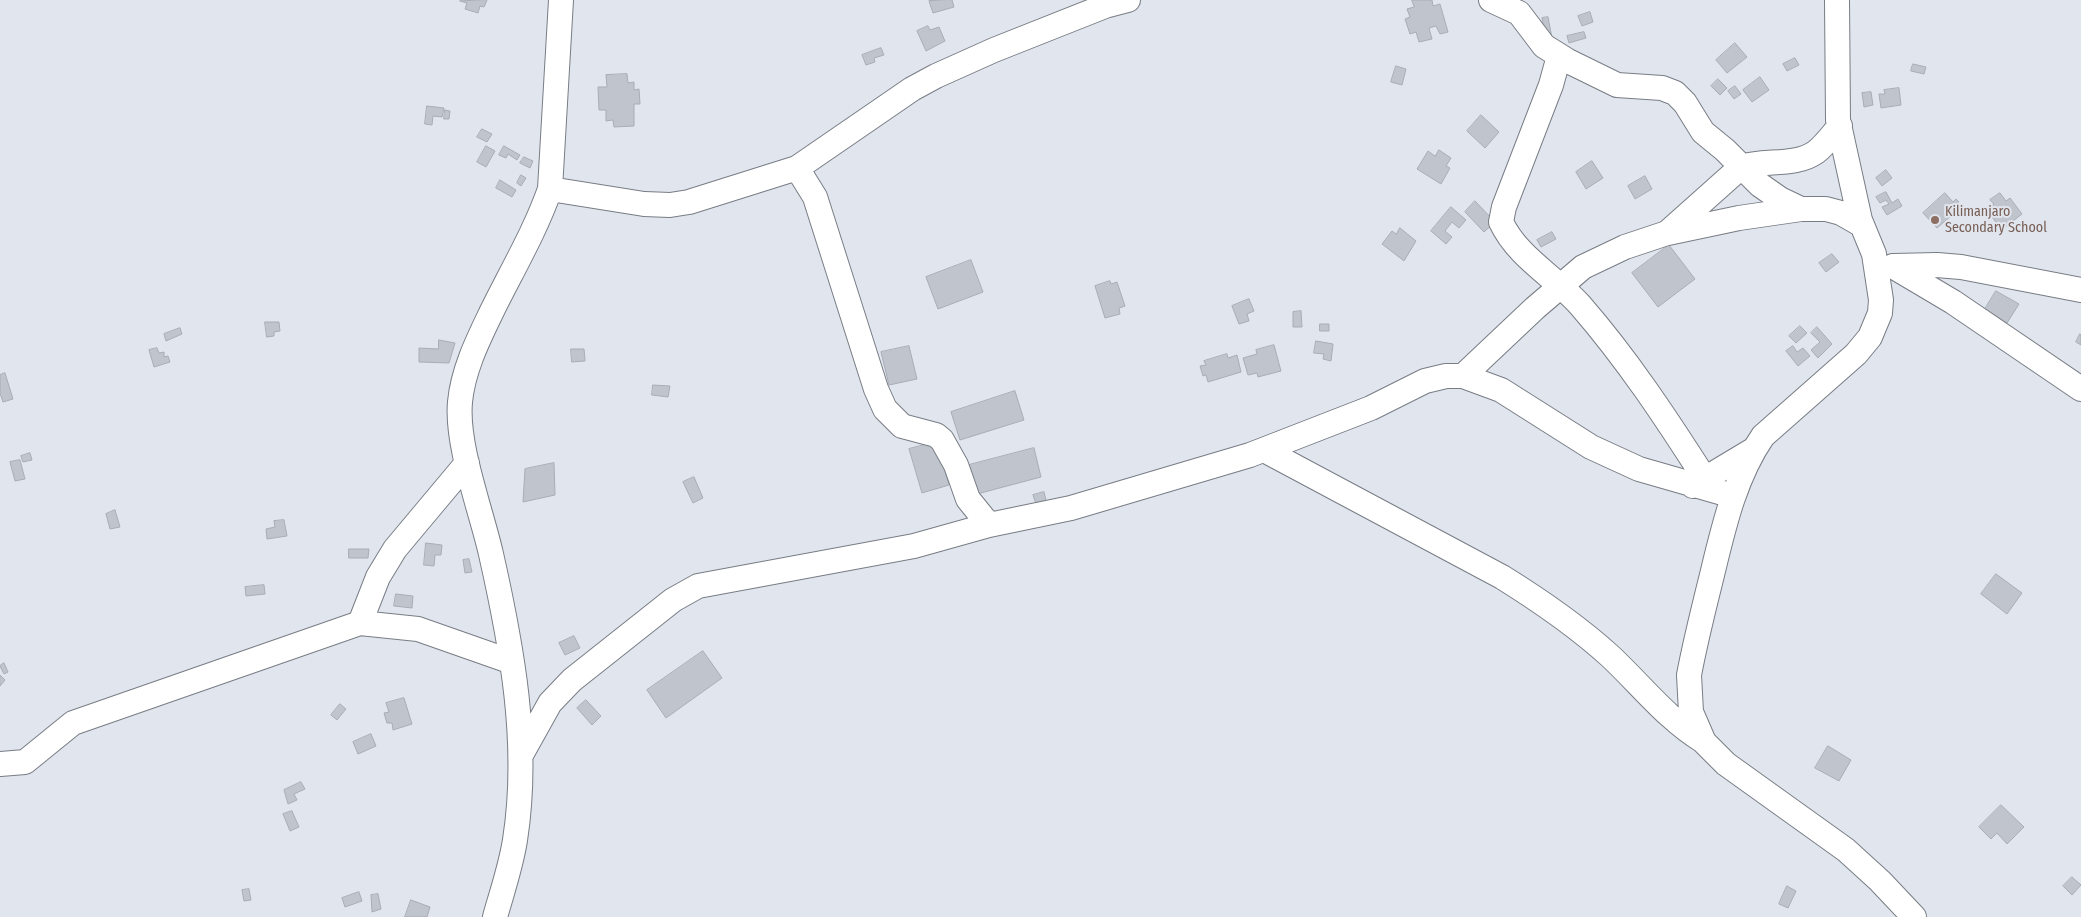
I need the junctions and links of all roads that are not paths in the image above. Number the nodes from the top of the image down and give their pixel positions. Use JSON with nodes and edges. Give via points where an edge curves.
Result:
{"nodes":[{"id":1,"x":561,"y":0,"type":"edge"},
{"id":2,"x":1128,"y":0,"type":"edge"},
{"id":3,"x":1491,"y":0,"type":"edge"},
{"id":4,"x":1837,"y":0,"type":"edge"},
{"id":5,"x":1559,"y":56,"type":"junction"},
{"id":6,"x":1840,"y":126,"type":"junction"},
{"id":7,"x":1741,"y":167,"type":"junction"},
{"id":8,"x":797,"y":168,"type":"junction"},
{"id":9,"x":550,"y":189,"type":"junction"},
{"id":10,"x":1801,"y":210,"type":"junction"},
{"id":11,"x":1862,"y":225,"type":"junction"},
{"id":12,"x":1667,"y":233,"type":"junction"},
{"id":13,"x":1874,"y":254,"type":"junction"},
{"id":14,"x":1894,"y":267,"type":"junction"},
{"id":15,"x":1561,"y":285,"type":"junction"},
{"id":16,"x":2081,"y":290,"type":"edge"},
{"id":17,"x":1463,"y":376,"type":"junction"},
{"id":18,"x":2081,"y":389,"type":"edge"},
{"id":19,"x":1264,"y":450,"type":"junction"},
{"id":20,"x":1753,"y":450,"type":"junction"},
{"id":21,"x":467,"y":463,"type":"junction"},
{"id":22,"x":1699,"y":482,"type":"junction"},
{"id":23,"x":1733,"y":496,"type":"junction"},
{"id":24,"x":989,"y":525,"type":"junction"},
{"id":25,"x":360,"y":623,"type":"junction"},
{"id":26,"x":512,"y":662,"type":"junction"},
{"id":27,"x":1704,"y":742,"type":"junction"},
{"id":28,"x":522,"y":755,"type":"junction"},
{"id":29,"x":0,"y":764,"type":"edge"},
{"id":30,"x":495,"y":917,"type":"edge"},
{"id":31,"x":1914,"y":917,"type":"edge"}],
"edges":[{"from":1,"to":9,"type":"street"},
{"from":2,"to":8,"type":"street","via":[[1105,6],[936,76]]},
{"from":3,"to":5,"type":"street","via":[[1519,13],[1544,46]]},
{"from":4,"to":6,"type":"street"},
{"from":5,"to":7,"type":"street","via":[[1617,85],[1662,88],[1675,93],[1703,132]]},
{"from":5,"to":15,"type":"street","via":[[1501,222],[1522,253]]},
{"from":6,"to":7,"type":"street","via":[[1816,152],[1804,158]]},
{"from":6,"to":11,"type":"street"},
{"from":7,"to":10,"type":"street","via":[[1771,193]]},
{"from":7,"to":12,"type":"street"},
{"from":8,"to":9,"type":"street","via":[[670,205]]},
{"from":8,"to":24,"type":"street","via":[[815,197],[876,389],[885,408],[902,426],[936,435],[942,440],[956,465],[968,499]]},
{"from":9,"to":21,"type":"street","via":[[467,368],[460,402]]},
{"from":10,"to":11,"type":"street","via":[[1833,211]]},
{"from":10,"to":12,"type":"street","via":[[1738,218]]},
{"from":11,"to":13,"type":"street"},
{"from":12,"to":15,"type":"street","via":[[1599,258]]},
{"from":13,"to":14,"type":"street"},
{"from":13,"to":20,"type":"street","via":[[1881,300],[1880,313],[1870,337],[1856,354],[1763,436]]},
{"from":14,"to":16,"type":"street","via":[[1961,267]]},
{"from":14,"to":18,"type":"street","via":[[1953,302]]},
{"from":15,"to":17,"type":"street"},
{"from":15,"to":22,"type":"street","via":[[1638,375]]},
{"from":17,"to":19,"type":"street","via":[[1425,381],[1371,408]]},
{"from":17,"to":22,"type":"street","via":[[1512,396],[1605,454],[1639,469]]},
{"from":19,"to":24,"type":"street","via":[[1071,508]]},
{"from":19,"to":27,"type":"street","via":[[1538,599],[1601,649],[1677,723]]},
{"from":20,"to":22,"type":"street"},
{"from":20,"to":23,"type":"street"},
{"from":21,"to":25,"type":"street","via":[[395,549],[378,577]]},
{"from":21,"to":26,"type":"street","via":[[491,556]]},
{"from":22,"to":23,"type":"street"},
{"from":23,"to":27,"type":"street","via":[[1688,675],[1691,712]]},
{"from":24,"to":28,"type":"street","via":[[914,546],[698,586],[684,592],[572,680],[550,703]]},
{"from":25,"to":26,"type":"street","via":[[418,629]]},
{"from":25,"to":29,"type":"street","via":[[74,723],[25,762]]},
{"from":26,"to":28,"type":"street"},
{"from":27,"to":31,"type":"street","via":[[1726,764],[1846,850]]},
{"from":28,"to":30,"type":"street","via":[[514,841]]}]}
